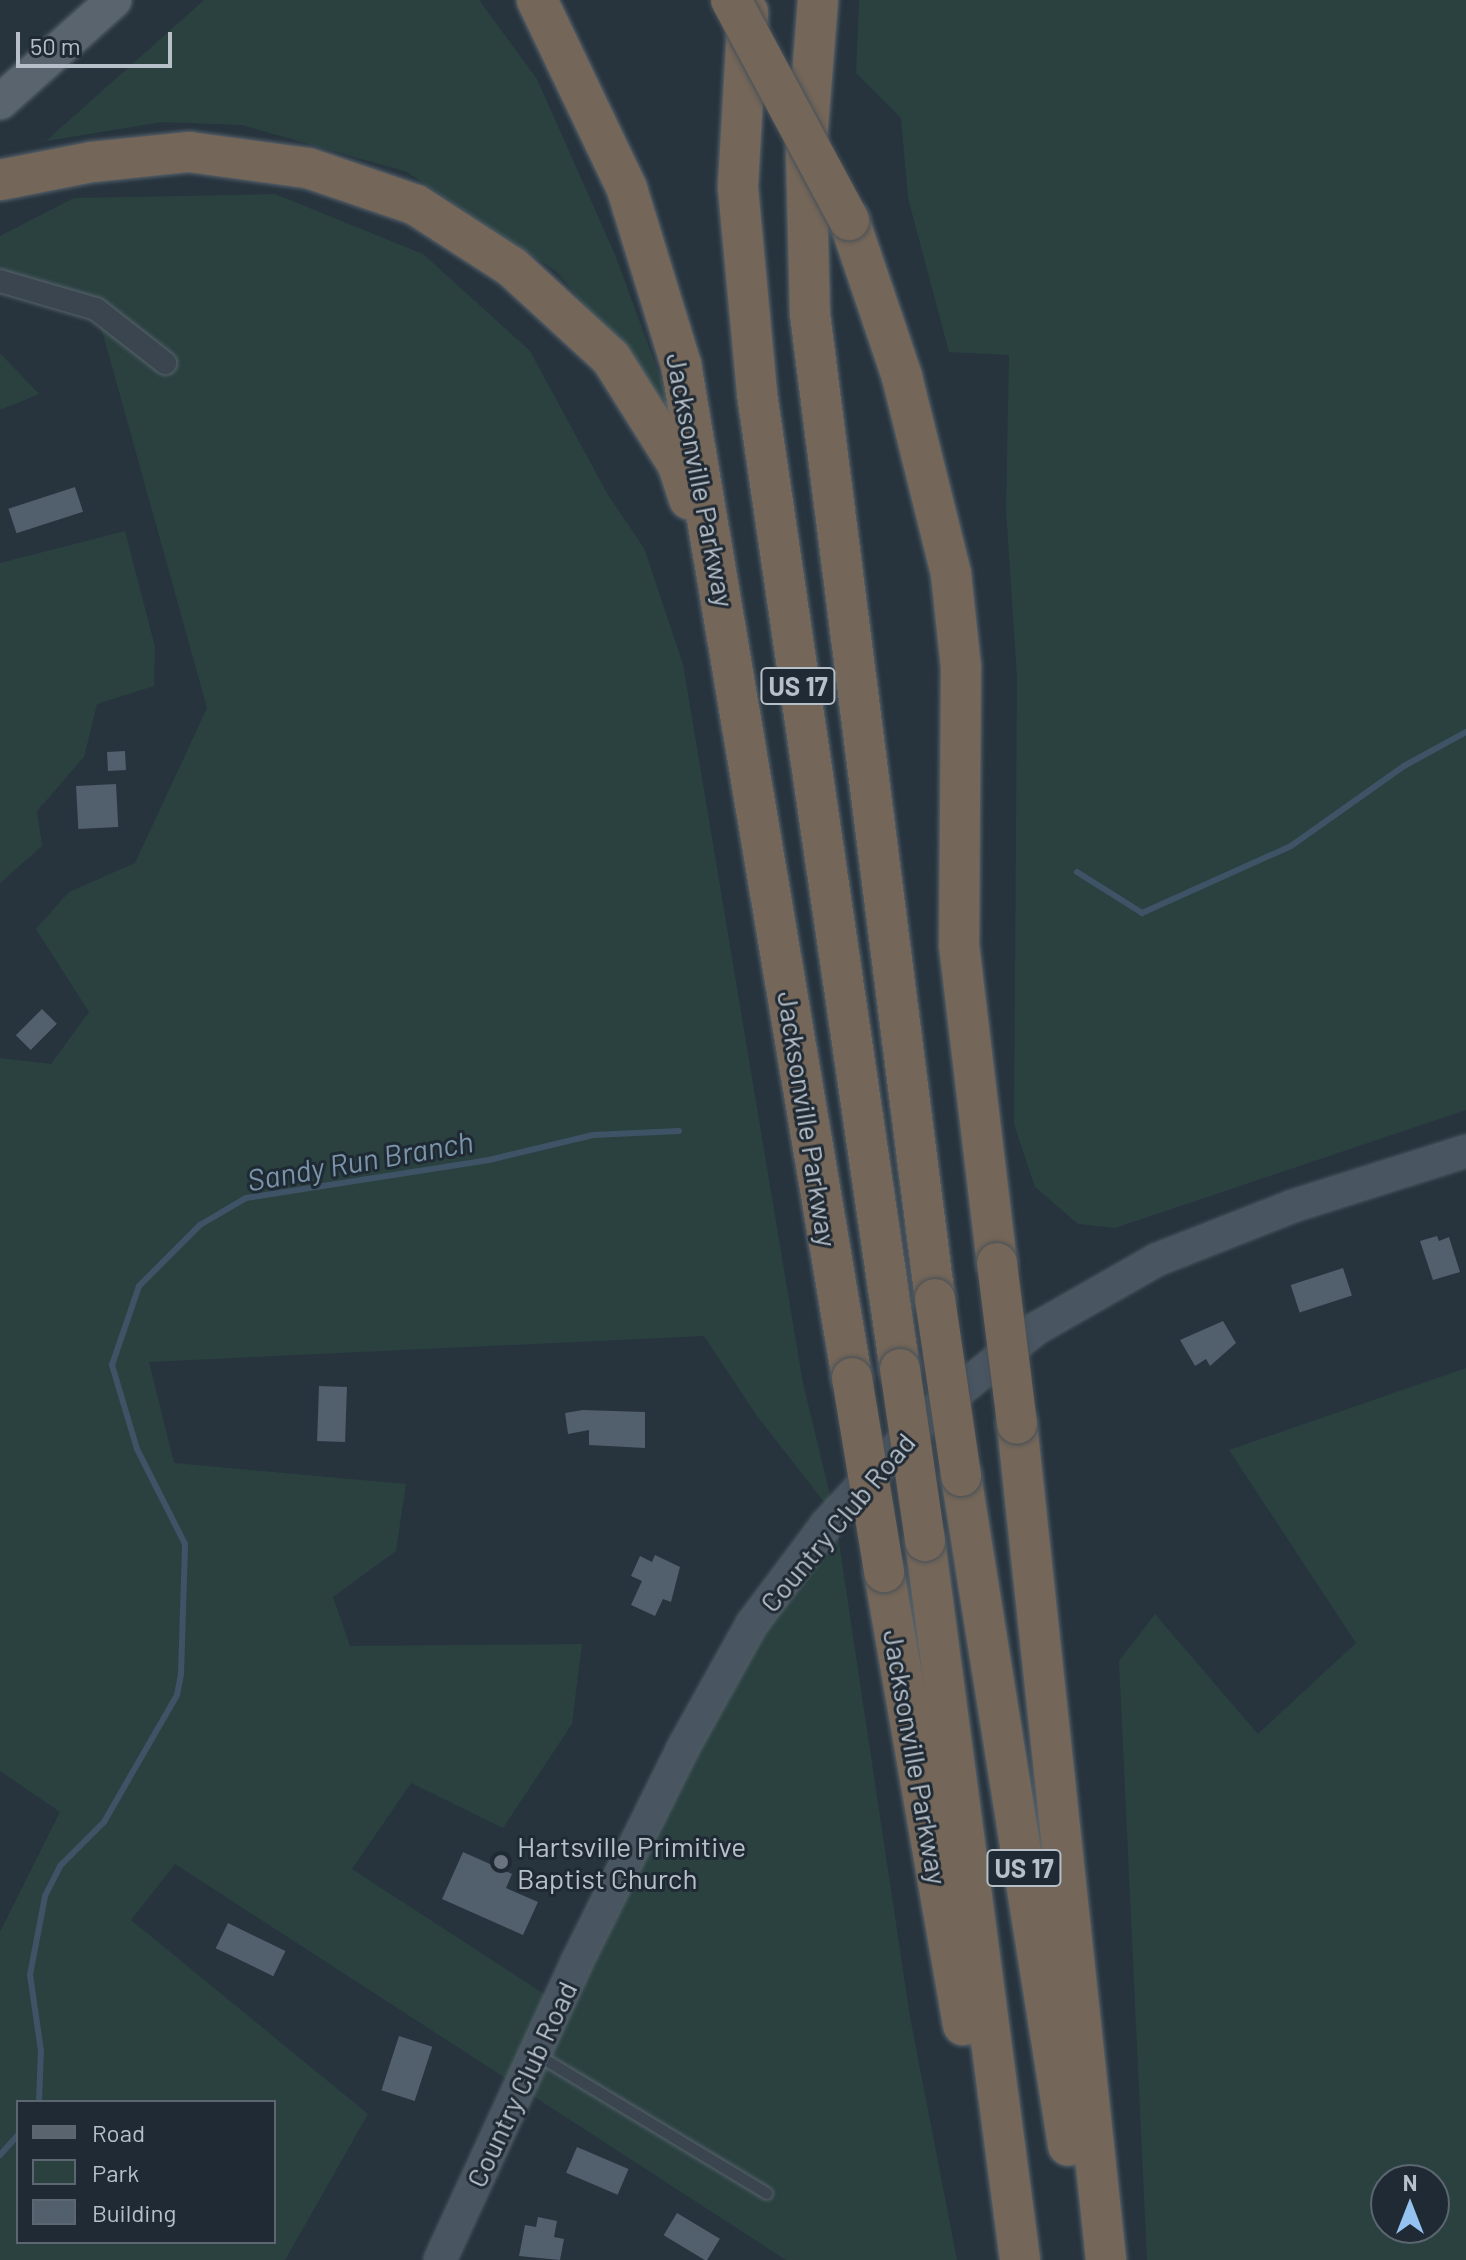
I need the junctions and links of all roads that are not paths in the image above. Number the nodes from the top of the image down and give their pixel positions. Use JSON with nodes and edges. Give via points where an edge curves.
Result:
{"nodes":[{"id":1,"x":114,"y":0,"type":"edge"},
{"id":2,"x":537,"y":0,"type":"edge"},
{"id":3,"x":731,"y":0,"type":"edge"},
{"id":4,"x":749,"y":0,"type":"edge"},
{"id":5,"x":818,"y":0,"type":"edge"},
{"id":6,"x":0,"y":102,"type":"edge"},
{"id":7,"x":0,"y":180,"type":"edge"},
{"id":8,"x":0,"y":281,"type":"edge"},
{"id":9,"x":165,"y":363,"type":"dead end"},
{"id":10,"x":728,"y":622,"type":"junction"},
{"id":11,"x":1466,"y":1151,"type":"edge"},
{"id":12,"x":535,"y":2054,"type":"junction"},
{"id":13,"x":766,"y":2193,"type":"dead end"},
{"id":14,"x":444,"y":2257,"type":"edge"},
{"id":15,"x":1004,"y":2260,"type":"edge"},
{"id":16,"x":1020,"y":2260,"type":"edge"},
{"id":17,"x":1086,"y":2260,"type":"edge"},
{"id":18,"x":1106,"y":2260,"type":"edge"}],
"edges":[{"from":1,"to":6,"type":"main road"},
{"from":2,"to":10,"type":"highway","name":"Jacksonville Parkway","via":[[627,189],[681,364]]},
{"from":3,"to":18,"type":"highway","bridge":true,"via":[[849,220],[902,377],[951,574],[961,667],[959,945],[1017,1424]]},
{"from":4,"to":16,"type":"highway","number":"US 17","bridge":true,"via":[[738,188],[757,394],[925,1541]]},
{"from":5,"to":17,"type":"highway","number":"US 17","bridge":true,"via":[[806,152],[810,314],[935,1299]]},
{"from":7,"to":10,"type":"highway","via":[[92,162],[189,152],[308,168],[416,205],[512,267],[611,358],[678,465]]},
{"from":8,"to":9,"type":"street","via":[[96,309]]},
{"from":10,"to":15,"type":"highway","name":"Jacksonville Parkway","bridge":true,"via":[[884,1572]]},
{"from":11,"to":12,"type":"main road","name":"Country Club Road","via":[[1293,1206],[1156,1260],[1037,1328],[922,1421],[826,1525],[752,1624],[683,1748]]},
{"from":12,"to":13,"type":"lane"},
{"from":12,"to":14,"type":"main road","name":"Country Club Road"}]}
